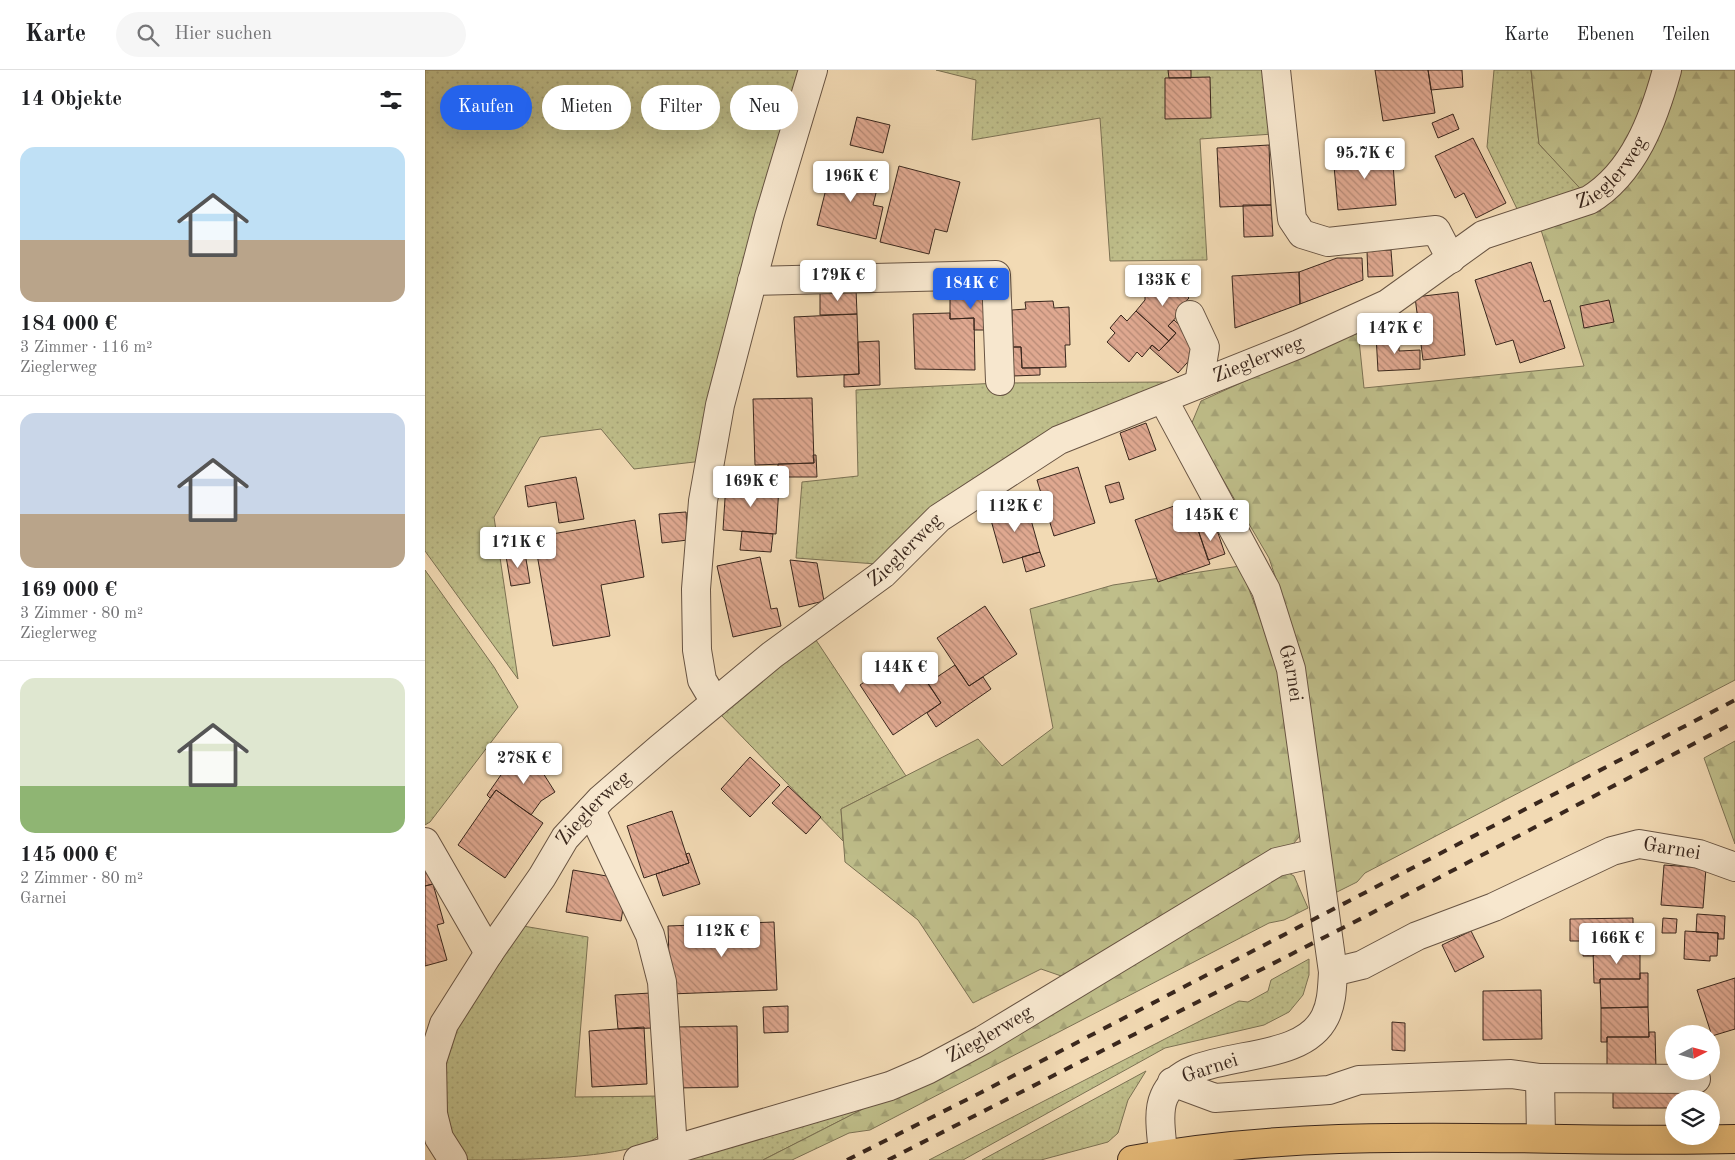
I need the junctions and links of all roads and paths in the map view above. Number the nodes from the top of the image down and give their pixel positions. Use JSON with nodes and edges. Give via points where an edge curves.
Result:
{"nodes":[{"id":1,"x":813,"y":70,"type":"edge"},
{"id":2,"x":1276,"y":70,"type":"edge"},
{"id":3,"x":1667,"y":70,"type":"edge"},
{"id":4,"x":1451,"y":259,"type":"junction"},
{"id":5,"x":752,"y":281,"type":"junction"},
{"id":6,"x":1190,"y":315,"type":"dead end"},
{"id":7,"x":1000,"y":381,"type":"dead end"},
{"id":8,"x":1199,"y":384,"type":"junction"},
{"id":9,"x":1163,"y":399,"type":"junction"},
{"id":10,"x":715,"y":702,"type":"junction"},
{"id":11,"x":591,"y":810,"type":"junction"},
{"id":12,"x":425,"y":842,"type":"edge"},
{"id":13,"x":1317,"y":853,"type":"junction"},
{"id":14,"x":1735,"y":867,"type":"edge"},
{"id":15,"x":489,"y":953,"type":"junction"},
{"id":16,"x":1333,"y":972,"type":"junction"},
{"id":17,"x":1540,"y":1078,"type":"junction"},
{"id":18,"x":1665,"y":1079,"type":"edge"},
{"id":19,"x":1172,"y":1082,"type":"junction"},
{"id":20,"x":1541,"y":1137,"type":"junction"},
{"id":21,"x":1735,"y":1139,"type":"edge"},
{"id":22,"x":673,"y":1149,"type":"junction"},
{"id":23,"x":1163,"y":1154,"type":"junction"},
{"id":24,"x":444,"y":1158,"type":"edge"},
{"id":25,"x":638,"y":1160,"type":"edge"},
{"id":26,"x":1132,"y":1160,"type":"edge"}],
"edges":[{"from":1,"to":5,"type":"street"},
{"from":2,"to":4,"type":"street","via":[[1292,219],[1302,234],[1328,242],[1436,230]]},
{"from":3,"to":4,"type":"street","name":"Zieglerweg","via":[[1639,144],[1625,168],[1599,194],[1483,235]]},
{"from":4,"to":8,"type":"street","name":"Zieglerweg","via":[[1387,304]]},
{"from":5,"to":7,"type":"street","via":[[996,274]]},
{"from":5,"to":10,"type":"street","via":[[720,405],[703,500],[696,589],[697,650],[702,680]]},
{"from":6,"to":8,"type":"street","via":[[1205,347]]},
{"from":8,"to":9,"type":"street","name":"Zieglerweg"},
{"from":9,"to":10,"type":"street","name":"Zieglerweg","via":[[1059,440],[991,482],[939,518],[883,574],[772,655]]},
{"from":9,"to":13,"type":"street","name":"Garnei","via":[[1266,590],[1291,669]]},
{"from":10,"to":11,"type":"street","name":"Zieglerweg"},
{"from":11,"to":15,"type":"street","name":"Zieglerweg","via":[[565,838]]},
{"from":11,"to":22,"type":"street","via":[[650,935],[662,982]]},
{"from":12,"to":15,"type":"street"},
{"from":13,"to":16,"type":"street","name":"Garnei"},
{"from":13,"to":22,"type":"street","name":"Zieglerweg","via":[[1277,862],[983,1040],[927,1070],[890,1086]]},
{"from":14,"to":16,"type":"street","name":"Garnei","via":[[1699,854],[1639,844],[1612,851],[1494,907],[1417,936],[1362,965]]},
{"from":15,"to":24,"type":"street","name":"Zieglerweg","via":[[444,1024],[433,1061],[433,1114]]},
{"from":16,"to":19,"type":"street","name":"Garnei","via":[[1332,999],[1325,1019],[1310,1035],[1261,1054],[1199,1068]]},
{"from":17,"to":18,"type":"street"},
{"from":17,"to":19,"type":"street","via":[[1511,1074],[1359,1080],[1329,1090],[1215,1098]]},
{"from":17,"to":20,"type":"street"},
{"from":19,"to":23,"type":"street","name":"Garnei","via":[[1163,1099]]},
{"from":20,"to":21,"type":"main road"},
{"from":20,"to":23,"type":"main road","via":[[1321,1140]]},
{"from":22,"to":25,"type":"street","name":"Zieglerweg"},
{"from":23,"to":26,"type":"main road"}]}
